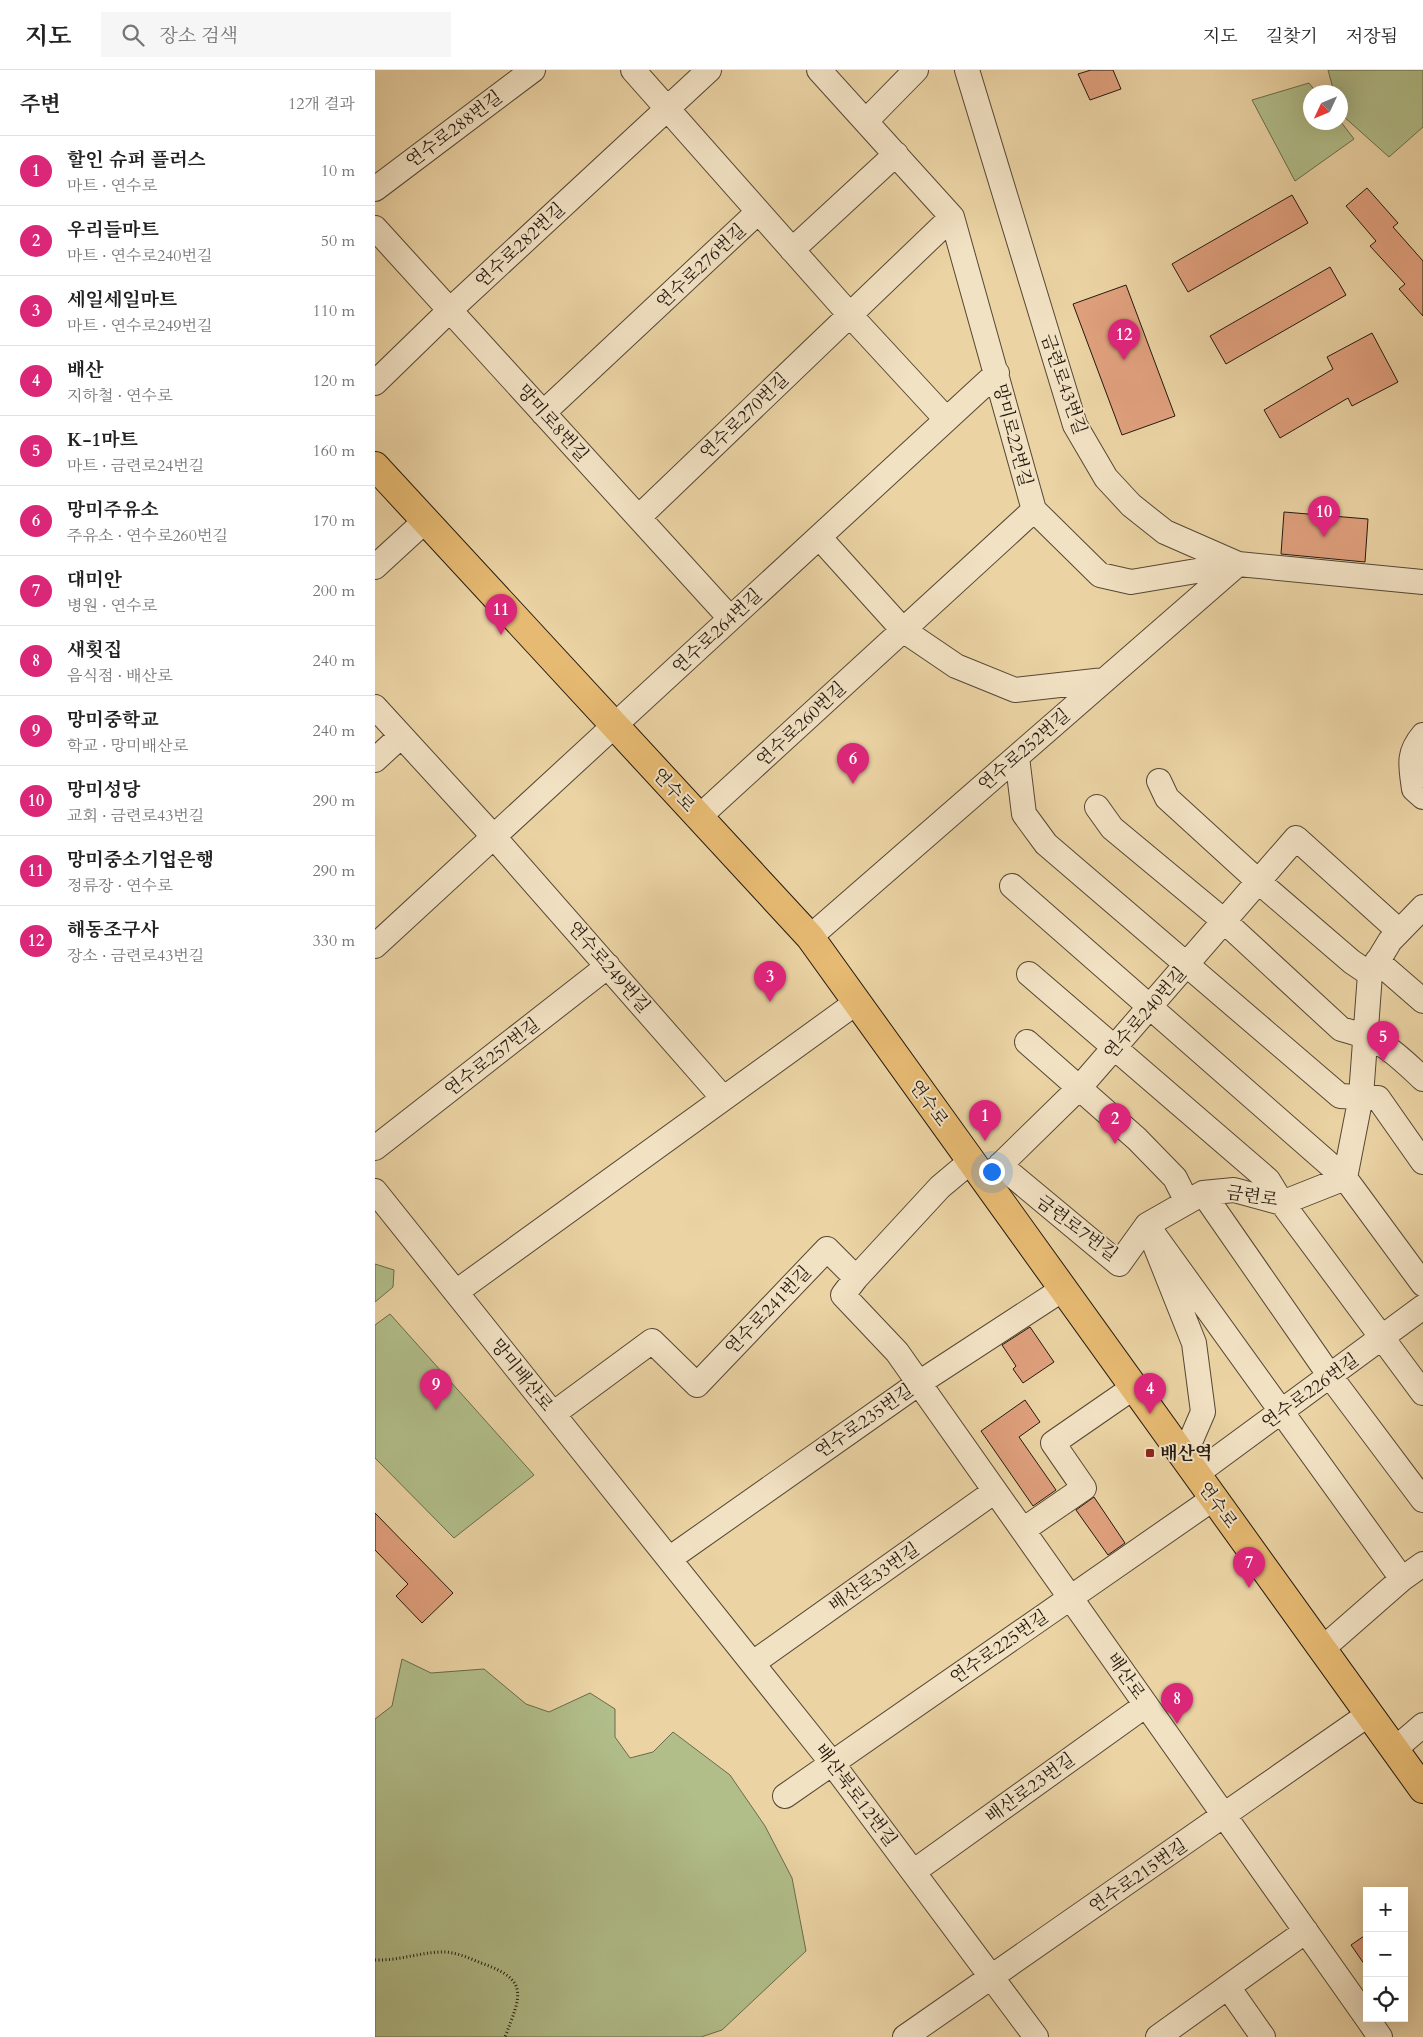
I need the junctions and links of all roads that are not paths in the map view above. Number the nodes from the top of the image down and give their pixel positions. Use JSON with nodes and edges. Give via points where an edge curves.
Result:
{"nodes":[{"id":1,"x":533,"y":70,"type":"edge"},
{"id":2,"x":633,"y":70,"type":"edge"},
{"id":3,"x":709,"y":70,"type":"edge"},
{"id":4,"x":819,"y":70,"type":"edge"},
{"id":5,"x":916,"y":70,"type":"edge"},
{"id":6,"x":967,"y":70,"type":"edge"},
{"id":7,"x":667,"y":109,"type":"junction"},
{"id":8,"x":866,"y":121,"type":"junction"},
{"id":9,"x":896,"y":154,"type":"junction"},
{"id":10,"x":375,"y":189,"type":"edge"},
{"id":11,"x":758,"y":212,"type":"junction"},
{"id":12,"x":952,"y":217,"type":"junction"},
{"id":13,"x":375,"y":228,"type":"edge"},
{"id":14,"x":791,"y":250,"type":"junction"},
{"id":15,"x":450,"y":310,"type":"junction"},
{"id":16,"x":850,"y":315,"type":"junction"},
{"id":17,"x":997,"y":373,"type":"junction"},
{"id":18,"x":375,"y":383,"type":"edge"},
{"id":19,"x":543,"y":413,"type":"junction"},
{"id":20,"x":946,"y":419,"type":"junction"},
{"id":21,"x":375,"y":466,"type":"edge"},
{"id":22,"x":1034,"y":510,"type":"junction"},
{"id":23,"x":639,"y":518,"type":"junction"},
{"id":24,"x":425,"y":521,"type":"junction"},
{"id":25,"x":819,"y":537,"type":"junction"},
{"id":26,"x":1238,"y":564,"type":"junction"},
{"id":27,"x":375,"y":567,"type":"edge"},
{"id":28,"x":1423,"y":582,"type":"edge"},
{"id":29,"x":730,"y":618,"type":"junction"},
{"id":30,"x":903,"y":630,"type":"junction"},
{"id":31,"x":1105,"y":680,"type":"junction"},
{"id":32,"x":375,"y":707,"type":"edge"},
{"id":33,"x":615,"y":725,"type":"junction"},
{"id":34,"x":1423,"y":735,"type":"edge"},
{"id":35,"x":401,"y":736,"type":"junction"},
{"id":36,"x":1017,"y":757,"type":"junction"},
{"id":37,"x":375,"y":760,"type":"edge"},
{"id":38,"x":1159,"y":781,"type":"dead end"},
{"id":39,"x":1423,"y":797,"type":"edge"},
{"id":40,"x":1097,"y":807,"type":"dead end"},
{"id":41,"x":699,"y":817,"type":"junction"},
{"id":42,"x":494,"y":837,"type":"junction"},
{"id":43,"x":1259,"y":882,"type":"junction"},
{"id":44,"x":1012,"y":886,"type":"dead end"},
{"id":45,"x":1423,"y":907,"type":"edge"},
{"id":46,"x":1224,"y":921,"type":"junction"},
{"id":47,"x":1399,"y":931,"type":"junction"},
{"id":48,"x":810,"y":937,"type":"junction"},
{"id":49,"x":375,"y":946,"type":"edge"},
{"id":50,"x":1186,"y":965,"type":"junction"},
{"id":51,"x":608,"y":966,"type":"junction"},
{"id":52,"x":1374,"y":968,"type":"junction"},
{"id":53,"x":1029,"y":974,"type":"dead end"},
{"id":54,"x":1423,"y":1001,"type":"edge"},
{"id":55,"x":857,"y":1002,"type":"junction"},
{"id":56,"x":1149,"y":1008,"type":"junction"},
{"id":57,"x":1366,"y":1036,"type":"junction"},
{"id":58,"x":1027,"y":1042,"type":"dead end"},
{"id":59,"x":1114,"y":1048,"type":"junction"},
{"id":60,"x":1423,"y":1079,"type":"edge"},
{"id":61,"x":1080,"y":1087,"type":"junction"},
{"id":62,"x":1361,"y":1096,"type":"junction"},
{"id":63,"x":723,"y":1098,"type":"junction"},
{"id":64,"x":375,"y":1148,"type":"edge"},
{"id":65,"x":1423,"y":1162,"type":"edge"},
{"id":66,"x":985,"y":1168,"type":"junction"},
{"id":67,"x":1345,"y":1178,"type":"junction"},
{"id":68,"x":375,"y":1191,"type":"edge"},
{"id":69,"x":1195,"y":1197,"type":"junction"},
{"id":70,"x":1282,"y":1203,"type":"junction"},
{"id":71,"x":1147,"y":1225,"type":"junction"},
{"id":72,"x":857,"y":1278,"type":"junction"},
{"id":73,"x":1423,"y":1284,"type":"edge"},
{"id":74,"x":1063,"y":1289,"type":"junction"},
{"id":75,"x":456,"y":1292,"type":"junction"},
{"id":76,"x":1423,"y":1307,"type":"edge"},
{"id":77,"x":1382,"y":1337,"type":"junction"},
{"id":78,"x":1330,"y":1376,"type":"junction"},
{"id":79,"x":919,"y":1383,"type":"junction"},
{"id":80,"x":1134,"y":1387,"type":"junction"},
{"id":81,"x":1423,"y":1393,"type":"edge"},
{"id":82,"x":1281,"y":1412,"type":"junction"},
{"id":83,"x":553,"y":1414,"type":"junction"},
{"id":84,"x":1190,"y":1465,"type":"junction"},
{"id":85,"x":995,"y":1491,"type":"junction"},
{"id":86,"x":1213,"y":1498,"type":"junction"},
{"id":87,"x":1423,"y":1500,"type":"edge"},
{"id":88,"x":1023,"y":1530,"type":"junction"},
{"id":89,"x":669,"y":1559,"type":"junction"},
{"id":90,"x":1423,"y":1564,"type":"edge"},
{"id":91,"x":1402,"y":1579,"type":"junction"},
{"id":92,"x":1070,"y":1597,"type":"junction"},
{"id":93,"x":1322,"y":1649,"type":"junction"},
{"id":94,"x":753,"y":1664,"type":"junction"},
{"id":95,"x":1146,"y":1705,"type":"junction"},
{"id":96,"x":1369,"y":1714,"type":"junction"},
{"id":97,"x":1423,"y":1725,"type":"edge"},
{"id":98,"x":1395,"y":1749,"type":"junction"},
{"id":99,"x":833,"y":1763,"type":"junction"},
{"id":100,"x":1423,"y":1789,"type":"edge"},
{"id":101,"x":785,"y":1796,"type":"dead end"},
{"id":102,"x":1224,"y":1815,"type":"junction"},
{"id":103,"x":913,"y":1872,"type":"junction"},
{"id":104,"x":1306,"y":1931,"type":"junction"},
{"id":105,"x":992,"y":1978,"type":"junction"},
{"id":106,"x":1228,"y":1987,"type":"junction"},
{"id":107,"x":1363,"y":2012,"type":"edge"},
{"id":108,"x":1370,"y":2022,"type":"edge"},
{"id":109,"x":905,"y":2037,"type":"edge"},
{"id":110,"x":1036,"y":2037,"type":"edge"},
{"id":111,"x":1158,"y":2037,"type":"edge"},
{"id":112,"x":1263,"y":2037,"type":"edge"},
{"id":113,"x":1381,"y":2037,"type":"edge"}],
"edges":[{"from":1,"to":10,"type":"street","name":"연수로288번길"},
{"from":2,"to":7,"type":"street"},
{"from":3,"to":7,"type":"street","name":"연수로282번길"},
{"from":4,"to":8,"type":"street","name":"망미로22번길"},
{"from":5,"to":8,"type":"street"},
{"from":6,"to":26,"type":"street","name":"금련로43번길","via":[[1075,425],[1102,472],[1131,506],[1165,532]]},
{"from":7,"to":11,"type":"street"},
{"from":7,"to":15,"type":"street","name":"연수로282번길"},
{"from":8,"to":9,"type":"street","name":"망미로22번길"},
{"from":9,"to":12,"type":"street","name":"망미로22번길"},
{"from":9,"to":14,"type":"street"},
{"from":11,"to":14,"type":"street","name":"연수로276번길"},
{"from":11,"to":19,"type":"street","name":"연수로276번길"},
{"from":12,"to":16,"type":"street","name":"연수로270번길"},
{"from":12,"to":17,"type":"street","name":"망미로22번길"},
{"from":13,"to":15,"type":"street","name":"망미로8번길"},
{"from":14,"to":16,"type":"street","name":"연수로276번길"},
{"from":15,"to":18,"type":"street","name":"연수로282번길"},
{"from":15,"to":19,"type":"street","name":"망미로8번길"},
{"from":16,"to":20,"type":"street"},
{"from":16,"to":23,"type":"street","name":"연수로270번길"},
{"from":17,"to":20,"type":"street","name":"연수로264번길"},
{"from":17,"to":22,"type":"street","name":"망미로22번길"},
{"from":19,"to":23,"type":"street","name":"망미로8번길"},
{"from":20,"to":25,"type":"street","name":"연수로264번길"},
{"from":21,"to":24,"type":"main road","name":"연수로"},
{"from":22,"to":26,"type":"street","name":"망미로22번길","via":[[1101,575],[1131,582]]},
{"from":22,"to":30,"type":"street","name":"연수로260번길"},
{"from":23,"to":29,"type":"street","name":"망미로8번길"},
{"from":24,"to":27,"type":"street"},
{"from":24,"to":33,"type":"main road","name":"연수로"},
{"from":25,"to":29,"type":"street","name":"연수로264번길"},
{"from":25,"to":30,"type":"street"},
{"from":26,"to":28,"type":"street","name":"금련로43번길"},
{"from":26,"to":31,"type":"street","name":"연수로252번길"},
{"from":29,"to":33,"type":"street","name":"연수로264번길"},
{"from":30,"to":31,"type":"street","via":[[955,666],[1015,690]]},
{"from":30,"to":41,"type":"street","name":"연수로260번길"},
{"from":31,"to":36,"type":"street","name":"연수로252번길"},
{"from":32,"to":35,"type":"street","name":"연수로249번길"},
{"from":33,"to":41,"type":"main road","name":"연수로"},
{"from":33,"to":42,"type":"street","name":"연수로264번길"},
{"from":34,"to":39,"type":"street","via":[[1413,747],[1410,761],[1414,789]]},
{"from":35,"to":37,"type":"street"},
{"from":35,"to":42,"type":"street","name":"연수로249번길"},
{"from":36,"to":48,"type":"street","name":"연수로252번길"},
{"from":36,"to":50,"type":"street","via":[[1024,814],[1046,844]]},
{"from":38,"to":43,"type":"street","via":[[1167,798]]},
{"from":40,"to":46,"type":"street","via":[[1112,828]]},
{"from":41,"to":48,"type":"main road","name":"연수로"},
{"from":42,"to":49,"type":"street","name":"연수로264번길"},
{"from":42,"to":51,"type":"street","name":"연수로249번길"},
{"from":43,"to":46,"type":"street","name":"연수로240번길"},
{"from":43,"to":47,"type":"street","name":"연수로240번길","via":[[1297,838]]},
{"from":43,"to":52,"type":"street","via":[[1352,962]]},
{"from":44,"to":56,"type":"street"},
{"from":45,"to":47,"type":"street"},
{"from":46,"to":50,"type":"street","name":"연수로240번길"},
{"from":46,"to":57,"type":"street","via":[[1341,1029]]},
{"from":47,"to":52,"type":"street"},
{"from":48,"to":55,"type":"main road","name":"연수로"},
{"from":50,"to":56,"type":"street","name":"연수로240번길"},
{"from":50,"to":62,"type":"street","via":[[1339,1096]]},
{"from":51,"to":63,"type":"street","name":"연수로249번길"},
{"from":51,"to":64,"type":"street","name":"연수로257번길"},
{"from":52,"to":54,"type":"street"},
{"from":52,"to":57,"type":"street"},
{"from":53,"to":59,"type":"street"},
{"from":55,"to":63,"type":"street"},
{"from":55,"to":66,"type":"main road","name":"연수로"},
{"from":56,"to":59,"type":"street","name":"연수로240번길"},
{"from":56,"to":67,"type":"street"},
{"from":57,"to":60,"type":"street","via":[[1389,1047]]},
{"from":57,"to":62,"type":"street"},
{"from":58,"to":61,"type":"street"},
{"from":59,"to":61,"type":"street","name":"연수로240번길"},
{"from":59,"to":70,"type":"street","via":[[1245,1158],[1268,1180]]},
{"from":61,"to":66,"type":"street","name":"연수로240번길"},
{"from":61,"to":69,"type":"street"},
{"from":62,"to":65,"type":"street","via":[[1378,1098]]},
{"from":62,"to":67,"type":"street"},
{"from":63,"to":75,"type":"street"},
{"from":66,"to":71,"type":"street","name":"금련로7번길","via":[[1119,1264]]},
{"from":66,"to":72,"type":"street","via":[[940,1187]]},
{"from":66,"to":74,"type":"main road","name":"연수로"},
{"from":67,"to":70,"type":"street","name":"금련로"},
{"from":67,"to":73,"type":"street"},
{"from":68,"to":75,"type":"street","name":"망미배산로"},
{"from":69,"to":70,"type":"street","name":"금련로","via":[[1234,1190]]},
{"from":69,"to":71,"type":"street","name":"금련로"},
{"from":69,"to":78,"type":"street"},
{"from":70,"to":77,"type":"street"},
{"from":71,"to":82,"type":"street"},
{"from":71,"to":84,"type":"street","via":[[1194,1344],[1203,1412]]},
{"from":72,"to":79,"type":"street","name":"배산로","via":[[843,1295],[897,1352]]},
{"from":72,"to":83,"type":"street","name":"연수로241번길","via":[[827,1249],[697,1385],[652,1341]]},
{"from":74,"to":79,"type":"street","name":"연수로235번길"},
{"from":74,"to":80,"type":"main road","name":"연수로"},
{"from":75,"to":83,"type":"street","name":"망미배산로"},
{"from":76,"to":77,"type":"street","name":"연수로226번길"},
{"from":77,"to":78,"type":"street","name":"연수로226번길"},
{"from":77,"to":81,"type":"street"},
{"from":78,"to":82,"type":"street","name":"연수로226번길"},
{"from":78,"to":87,"type":"street"},
{"from":79,"to":85,"type":"street","name":"배산로"},
{"from":79,"to":89,"type":"street","name":"연수로235번길"},
{"from":80,"to":84,"type":"main road","name":"연수로"},
{"from":80,"to":88,"type":"street","via":[[1053,1443],[1084,1488]]},
{"from":82,"to":84,"type":"street","name":"연수로226번길"},
{"from":82,"to":91,"type":"street"},
{"from":83,"to":89,"type":"street","name":"망미배산로"},
{"from":84,"to":86,"type":"main road","name":"연수로"},
{"from":85,"to":88,"type":"street","name":"배산로"},
{"from":85,"to":94,"type":"street","name":"배산로33번길"},
{"from":86,"to":92,"type":"street","name":"연수로225번길"},
{"from":86,"to":93,"type":"main road","name":"연수로"},
{"from":88,"to":92,"type":"street","name":"배산로"},
{"from":89,"to":94,"type":"street","name":"배산북로12번길"},
{"from":90,"to":91,"type":"street"},
{"from":91,"to":93,"type":"street"},
{"from":92,"to":95,"type":"street","name":"배산로"},
{"from":92,"to":99,"type":"street","name":"연수로225번길"},
{"from":93,"to":96,"type":"main road","name":"연수로"},
{"from":94,"to":99,"type":"street","name":"배산북로12번길"},
{"from":95,"to":102,"type":"street","name":"배산로"},
{"from":95,"to":103,"type":"street","name":"배산로23번길"},
{"from":96,"to":98,"type":"main road","name":"연수로"},
{"from":96,"to":102,"type":"street","name":"연수로215번길"},
{"from":97,"to":98,"type":"street"},
{"from":98,"to":100,"type":"main road","name":"연수로"},
{"from":99,"to":101,"type":"street","name":"연수로225번길"},
{"from":99,"to":103,"type":"street","name":"배산북로12번길"},
{"from":102,"to":104,"type":"street","name":"배산로"},
{"from":102,"to":105,"type":"street","name":"연수로215번길"},
{"from":103,"to":105,"type":"street","name":"배산북로12번길"},
{"from":104,"to":106,"type":"street"},
{"from":104,"to":107,"type":"street","name":"배산로"},
{"from":105,"to":109,"type":"street","name":"연수로215번길"},
{"from":105,"to":110,"type":"street","name":"배산북로12번길"},
{"from":106,"to":111,"type":"street"},
{"from":106,"to":112,"type":"street"},
{"from":108,"to":113,"type":"street","name":"배산로"}]}
